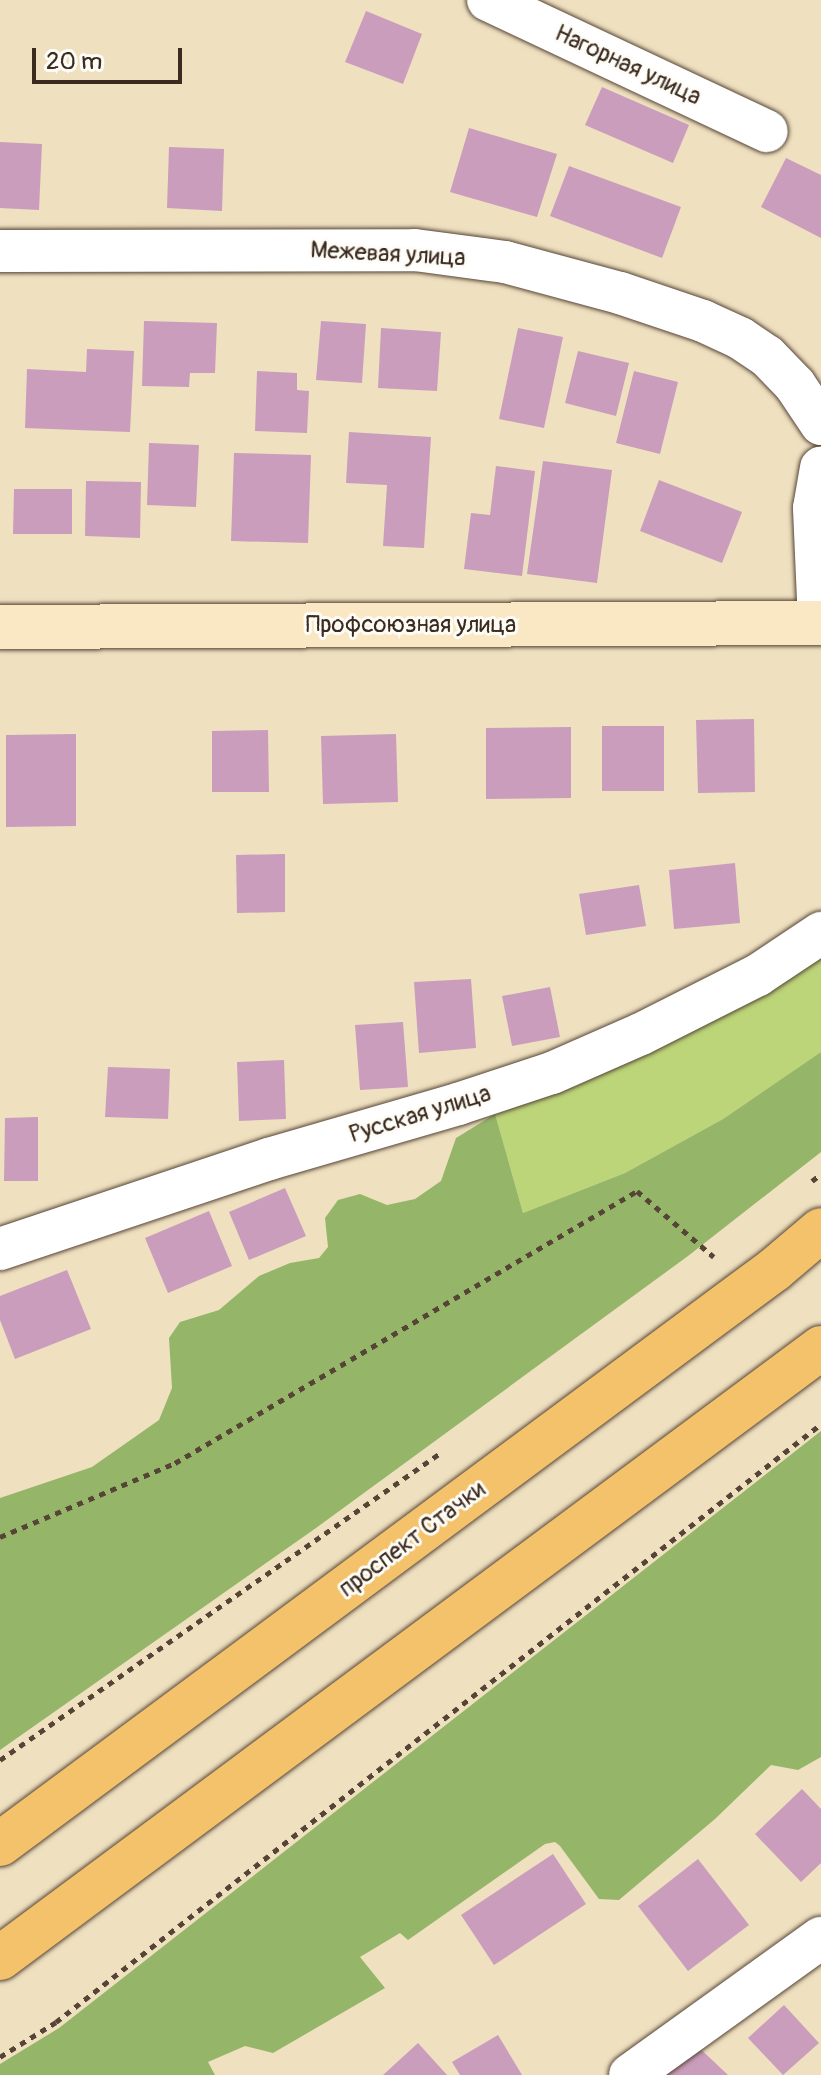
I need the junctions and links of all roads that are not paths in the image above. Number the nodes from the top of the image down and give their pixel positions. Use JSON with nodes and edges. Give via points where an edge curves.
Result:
{"nodes":[{"id":1,"x":488,"y":0,"type":"edge"},
{"id":2,"x":767,"y":131,"type":"dead end"},
{"id":3,"x":0,"y":251,"type":"edge"},
{"id":4,"x":821,"y":424,"type":"edge"},
{"id":5,"x":821,"y":468,"type":"edge"},
{"id":6,"x":820,"y":623,"type":"edge"},
{"id":7,"x":0,"y":627,"type":"edge"},
{"id":8,"x":821,"y":933,"type":"edge"},
{"id":9,"x":821,"y":1230,"type":"edge"},
{"id":10,"x":0,"y":1249,"type":"edge"},
{"id":11,"x":821,"y":1348,"type":"edge"},
{"id":12,"x":0,"y":1844,"type":"edge"},
{"id":13,"x":821,"y":1938,"type":"edge"},
{"id":14,"x":0,"y":1958,"type":"edge"},
{"id":15,"x":630,"y":2075,"type":"edge"}],
"edges":[{"from":1,"to":2,"type":"street","name":"Нагорная улица"},
{"from":3,"to":4,"type":"street","name":"Межевая улица","via":[[415,250],[505,262],[620,293],[740,338],[795,385]]},
{"from":5,"to":6,"type":"street","via":[[814,508]]},
{"from":6,"to":7,"type":"main road","name":"Профсоюзная улица"},
{"from":8,"to":10,"type":"street","name":"Русская улица","via":[[758,975],[552,1073],[269,1159]]},
{"from":9,"to":12,"type":"main road","name":"проспект Стачки"},
{"from":11,"to":14,"type":"main road"},
{"from":13,"to":15,"type":"street"}]}
